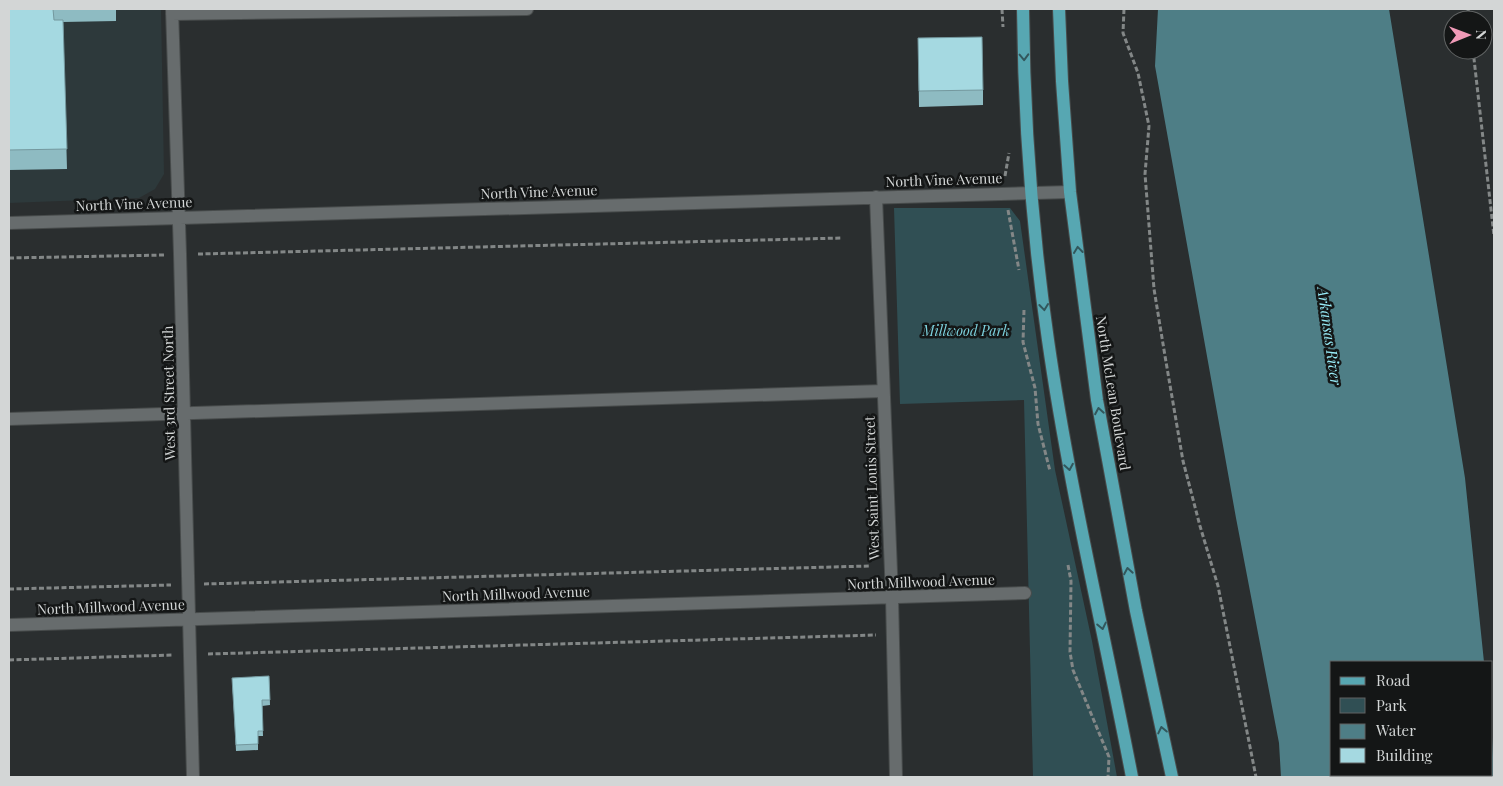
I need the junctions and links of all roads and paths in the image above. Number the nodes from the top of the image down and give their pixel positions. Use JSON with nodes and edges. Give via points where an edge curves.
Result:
{"nodes":[{"id":1,"x":527,"y":9,"type":"edge"},
{"id":2,"x":1022,"y":9,"type":"edge"},
{"id":3,"x":1059,"y":9,"type":"edge"},
{"id":4,"x":1124,"y":9,"type":"edge"},
{"id":5,"x":172,"y":11,"type":"edge"},
{"id":6,"x":1474,"y":60,"type":"edge"},
{"id":7,"x":1070,"y":192,"type":"junction"},
{"id":8,"x":1031,"y":193,"type":"junction"},
{"id":9,"x":876,"y":197,"type":"junction"},
{"id":10,"x":179,"y":218,"type":"junction"},
{"id":11,"x":9,"y":223,"type":"edge"},
{"id":12,"x":1494,"y":236,"type":"edge"},
{"id":13,"x":842,"y":238,"type":"dead end"},
{"id":14,"x":180,"y":254,"type":"junction"},
{"id":15,"x":9,"y":258,"type":"edge"},
{"id":16,"x":883,"y":391,"type":"junction"},
{"id":17,"x":184,"y":414,"type":"junction"},
{"id":18,"x":9,"y":419,"type":"edge"},
{"id":19,"x":869,"y":566,"type":"dead end"},
{"id":20,"x":188,"y":584,"type":"junction"},
{"id":21,"x":9,"y":589,"type":"edge"},
{"id":22,"x":1025,"y":593,"type":"dead end"},
{"id":23,"x":892,"y":598,"type":"junction"},
{"id":24,"x":189,"y":620,"type":"junction"},
{"id":25,"x":9,"y":625,"type":"edge"},
{"id":26,"x":877,"y":635,"type":"dead end"},
{"id":27,"x":190,"y":655,"type":"junction"},
{"id":28,"x":9,"y":660,"type":"edge"},
{"id":29,"x":193,"y":777,"type":"edge"},
{"id":30,"x":896,"y":777,"type":"edge"},
{"id":31,"x":1132,"y":777,"type":"edge"},
{"id":32,"x":1172,"y":777,"type":"edge"},
{"id":33,"x":1256,"y":777,"type":"edge"}],
"edges":[{"from":1,"to":5,"type":"street"},
{"from":2,"to":8,"type":"main road","one_way":true},
{"from":3,"to":7,"type":"main road","name":"North McLean Boulevard"},
{"from":4,"to":33,"type":"path","via":[[1123,32],[1138,73],[1149,126],[1144,174],[1154,289],[1183,461],[1218,586]]},
{"from":5,"to":10,"type":"street","name":"West 3rd Street North"},
{"from":6,"to":12,"type":"path"},
{"from":7,"to":8,"type":"street","name":"North Vine Avenue"},
{"from":32,"to":7,"type":"main road","name":"North McLean Boulevard","one_way":true,"via":[[1136,611],[1097,400]]},
{"from":8,"to":9,"type":"street","name":"North Vine Avenue"},
{"from":8,"to":31,"type":"main road","one_way":true,"via":[[1048,340],[1077,510]]},
{"from":9,"to":10,"type":"street","name":"North Vine Avenue"},
{"from":9,"to":16,"type":"street","name":"West Saint Louis Street"},
{"from":10,"to":11,"type":"street","name":"North Vine Avenue"},
{"from":10,"to":14,"type":"street","name":"West 3rd Street North"},
{"from":13,"to":14,"type":"path"},
{"from":14,"to":15,"type":"path"},
{"from":14,"to":17,"type":"street","name":"West 3rd Street North"},
{"from":16,"to":17,"type":"street"},
{"from":16,"to":23,"type":"street","name":"West Saint Louis Street"},
{"from":17,"to":18,"type":"street"},
{"from":17,"to":20,"type":"street","name":"West 3rd Street North"},
{"from":19,"to":20,"type":"path"},
{"from":20,"to":21,"type":"path"},
{"from":20,"to":24,"type":"street","name":"West 3rd Street North"},
{"from":22,"to":23,"type":"street","name":"North Millwood Avenue"},
{"from":23,"to":24,"type":"street","name":"North Millwood Avenue"},
{"from":23,"to":30,"type":"street","name":"West Saint Louis Street"},
{"from":24,"to":25,"type":"street","name":"North Millwood Avenue"},
{"from":24,"to":27,"type":"street","name":"West 3rd Street North"},
{"from":26,"to":27,"type":"path"},
{"from":27,"to":28,"type":"path"},
{"from":27,"to":29,"type":"street","name":"West 3rd Street North"}]}
